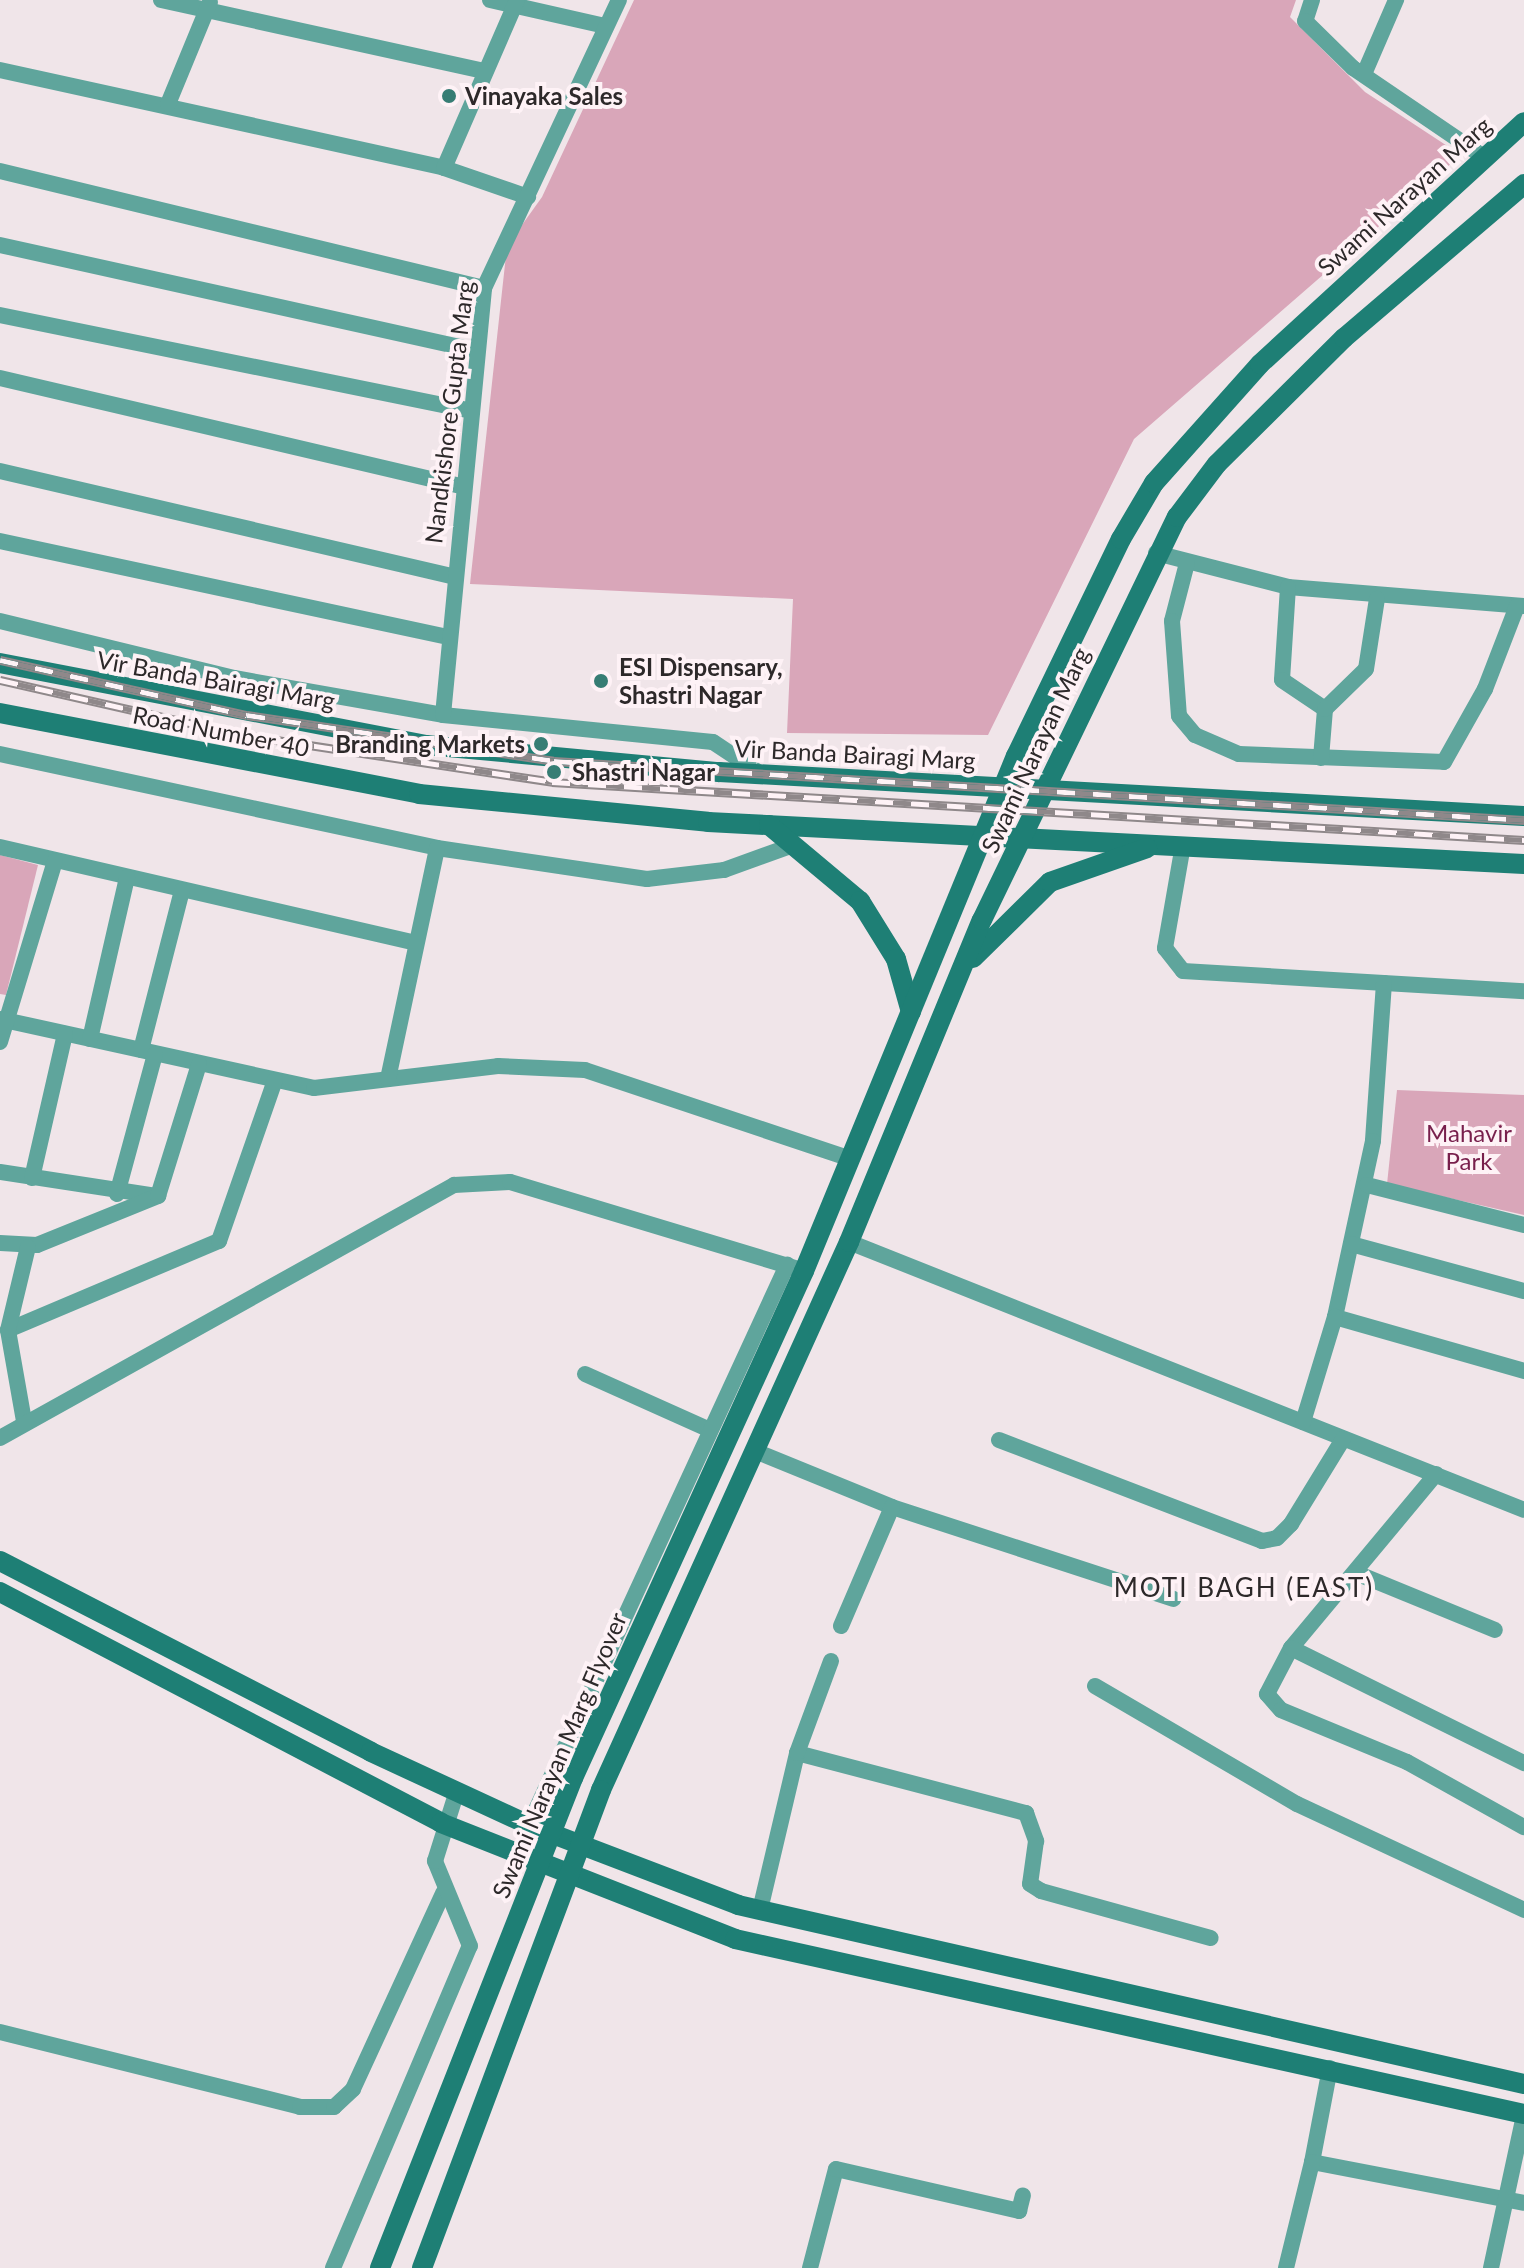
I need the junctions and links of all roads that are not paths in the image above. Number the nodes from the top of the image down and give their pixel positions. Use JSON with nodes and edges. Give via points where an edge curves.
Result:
{"nodes":[{"id":1,"x":161,"y":0,"type":"edge"},
{"id":2,"x":490,"y":0,"type":"edge"},
{"id":3,"x":619,"y":0,"type":"edge"},
{"id":4,"x":1312,"y":0,"type":"edge"},
{"id":5,"x":1396,"y":0,"type":"edge"},
{"id":6,"x":515,"y":3,"type":"edge"},
{"id":7,"x":209,"y":4,"type":"edge"},
{"id":8,"x":605,"y":26,"type":"junction"},
{"id":9,"x":0,"y":70,"type":"edge"},
{"id":10,"x":483,"y":71,"type":"junction"},
{"id":11,"x":1364,"y":74,"type":"junction"},
{"id":12,"x":168,"y":104,"type":"junction"},
{"id":13,"x":1524,"y":122,"type":"edge"},
{"id":14,"x":1484,"y":157,"type":"junction"},
{"id":15,"x":444,"y":168,"type":"junction"},
{"id":16,"x":0,"y":171,"type":"edge"},
{"id":17,"x":1524,"y":184,"type":"edge"},
{"id":18,"x":528,"y":197,"type":"junction"},
{"id":19,"x":0,"y":245,"type":"edge"},
{"id":20,"x":484,"y":288,"type":"junction"},
{"id":21,"x":0,"y":315,"type":"edge"},
{"id":22,"x":475,"y":350,"type":"junction"},
{"id":23,"x":0,"y":378,"type":"edge"},
{"id":24,"x":470,"y":411,"type":"junction"},
{"id":25,"x":0,"y":471,"type":"edge"},
{"id":26,"x":461,"y":486,"type":"junction"},
{"id":27,"x":0,"y":541,"type":"edge"},
{"id":28,"x":1156,"y":553,"type":"junction"},
{"id":29,"x":1187,"y":563,"type":"junction"},
{"id":30,"x":454,"y":577,"type":"junction"},
{"id":31,"x":1288,"y":587,"type":"junction"},
{"id":32,"x":1377,"y":599,"type":"junction"},
{"id":33,"x":1520,"y":606,"type":"edge"},
{"id":34,"x":0,"y":621,"type":"edge"},
{"id":35,"x":448,"y":637,"type":"junction"},
{"id":36,"x":0,"y":663,"type":"edge"},
{"id":37,"x":234,"y":678,"type":"junction"},
{"id":38,"x":229,"y":709,"type":"junction"},
{"id":39,"x":1325,"y":709,"type":"junction"},
{"id":40,"x":0,"y":713,"type":"edge"},
{"id":41,"x":443,"y":715,"type":"junction"},
{"id":42,"x":0,"y":754,"type":"edge"},
{"id":43,"x":1321,"y":758,"type":"junction"},
{"id":44,"x":761,"y":774,"type":"junction"},
{"id":45,"x":1004,"y":788,"type":"junction"},
{"id":46,"x":1046,"y":790,"type":"junction"},
{"id":47,"x":1524,"y":816,"type":"edge"},
{"id":48,"x":769,"y":825,"type":"junction"},
{"id":49,"x":984,"y":836,"type":"junction"},
{"id":50,"x":1022,"y":838,"type":"junction"},
{"id":51,"x":1159,"y":844,"type":"junction"},
{"id":52,"x":793,"y":845,"type":"junction"},
{"id":53,"x":1183,"y":845,"type":"junction"},
{"id":54,"x":0,"y":847,"type":"edge"},
{"id":55,"x":437,"y":848,"type":"junction"},
{"id":56,"x":55,"y":861,"type":"junction"},
{"id":57,"x":1524,"y":864,"type":"edge"},
{"id":58,"x":127,"y":877,"type":"junction"},
{"id":59,"x":182,"y":890,"type":"junction"},
{"id":60,"x":415,"y":943,"type":"junction"},
{"id":61,"x":960,"y":973,"type":"junction"},
{"id":62,"x":1384,"y":983,"type":"junction"},
{"id":63,"x":1524,"y":991,"type":"edge"},
{"id":64,"x":911,"y":1012,"type":"junction"},
{"id":65,"x":2,"y":1020,"type":"edge"},
{"id":66,"x":65,"y":1034,"type":"junction"},
{"id":67,"x":90,"y":1039,"type":"junction"},
{"id":68,"x":0,"y":1042,"type":"edge"},
{"id":69,"x":148,"y":1052,"type":"junction"},
{"id":70,"x":199,"y":1064,"type":"junction"},
{"id":71,"x":388,"y":1079,"type":"junction"},
{"id":72,"x":275,"y":1080,"type":"junction"},
{"id":73,"x":851,"y":1159,"type":"junction"},
{"id":74,"x":0,"y":1172,"type":"edge"},
{"id":75,"x":32,"y":1178,"type":"junction"},
{"id":76,"x":1367,"y":1185,"type":"junction"},
{"id":77,"x":117,"y":1194,"type":"junction"},
{"id":78,"x":158,"y":1196,"type":"junction"},
{"id":79,"x":1524,"y":1225,"type":"edge"},
{"id":80,"x":849,"y":1242,"type":"junction"},
{"id":81,"x":0,"y":1243,"type":"edge"},
{"id":82,"x":1351,"y":1244,"type":"junction"},
{"id":83,"x":28,"y":1247,"type":"junction"},
{"id":84,"x":796,"y":1268,"type":"junction"},
{"id":85,"x":1524,"y":1291,"type":"edge"},
{"id":86,"x":1335,"y":1317,"type":"junction"},
{"id":87,"x":8,"y":1330,"type":"junction"},
{"id":88,"x":1524,"y":1371,"type":"edge"},
{"id":89,"x":585,"y":1374,"type":"dead end"},
{"id":90,"x":24,"y":1421,"type":"junction"},
{"id":91,"x":1303,"y":1422,"type":"junction"},
{"id":92,"x":710,"y":1430,"type":"junction"},
{"id":93,"x":0,"y":1438,"type":"edge"},
{"id":94,"x":1343,"y":1439,"type":"junction"},
{"id":95,"x":999,"y":1440,"type":"dead end"},
{"id":96,"x":755,"y":1451,"type":"junction"},
{"id":97,"x":1436,"y":1474,"type":"junction"},
{"id":98,"x":892,"y":1507,"type":"junction"},
{"id":99,"x":1524,"y":1510,"type":"edge"},
{"id":100,"x":0,"y":1561,"type":"edge"},
{"id":101,"x":1356,"y":1573,"type":"junction"},
{"id":102,"x":0,"y":1592,"type":"edge"},
{"id":103,"x":1173,"y":1599,"type":"dead end"},
{"id":104,"x":841,"y":1626,"type":"dead end"},
{"id":105,"x":1495,"y":1630,"type":"dead end"},
{"id":106,"x":1291,"y":1648,"type":"junction"},
{"id":107,"x":831,"y":1661,"type":"dead end"},
{"id":108,"x":1095,"y":1686,"type":"dead end"},
{"id":109,"x":797,"y":1753,"type":"junction"},
{"id":110,"x":1524,"y":1763,"type":"edge"},
{"id":111,"x":457,"y":1791,"type":"junction"},
{"id":112,"x":441,"y":1823,"type":"junction"},
{"id":113,"x":529,"y":1825,"type":"junction"},
{"id":114,"x":1524,"y":1827,"type":"edge"},
{"id":115,"x":443,"y":1893,"type":"junction"},
{"id":116,"x":760,"y":1910,"type":"junction"},
{"id":117,"x":1524,"y":1910,"type":"edge"},
{"id":118,"x":1211,"y":1938,"type":"dead end"},
{"id":119,"x":0,"y":2032,"type":"edge"},
{"id":120,"x":1330,"y":2068,"type":"junction"},
{"id":121,"x":1524,"y":2084,"type":"edge"},
{"id":122,"x":1524,"y":2114,"type":"edge"},
{"id":123,"x":1312,"y":2162,"type":"junction"},
{"id":124,"x":1023,"y":2195,"type":"dead end"},
{"id":125,"x":1505,"y":2199,"type":"junction"},
{"id":126,"x":1524,"y":2203,"type":"edge"},
{"id":127,"x":333,"y":2268,"type":"edge"},
{"id":128,"x":380,"y":2268,"type":"edge"},
{"id":129,"x":422,"y":2268,"type":"edge"},
{"id":130,"x":810,"y":2268,"type":"edge"},
{"id":131,"x":1286,"y":2268,"type":"edge"},
{"id":132,"x":1491,"y":2268,"type":"edge"}],
"edges":[{"from":1,"to":7,"type":"street"},
{"from":2,"to":6,"type":"street"},
{"from":3,"to":8,"type":"street","name":"Nandkishore Gupta Marg"},
{"from":4,"to":11,"type":"street","via":[[1307,24]]},
{"from":5,"to":11,"type":"street"},
{"from":6,"to":8,"type":"street"},
{"from":6,"to":10,"type":"street"},
{"from":7,"to":10,"type":"street"},
{"from":7,"to":12,"type":"street"},
{"from":8,"to":18,"type":"street","name":"Nandkishore Gupta Marg"},
{"from":9,"to":12,"type":"street"},
{"from":10,"to":15,"type":"street"},
{"from":11,"to":14,"type":"street"},
{"from":12,"to":15,"type":"street"},
{"from":13,"to":14,"type":"main road","name":"Swami Narayan Marg"},
{"from":14,"to":45,"type":"main road","name":"Swami Narayan Marg","via":[[1260,364],[1154,483],[1121,539]]},
{"from":15,"to":18,"type":"street"},
{"from":16,"to":20,"type":"street"},
{"from":17,"to":28,"type":"main road","name":"Swami Narayan Marg","via":[[1408,279],[1217,464]]},
{"from":18,"to":20,"type":"street","name":"Nandkishore Gupta Marg"},
{"from":19,"to":22,"type":"street"},
{"from":20,"to":22,"type":"street","name":"Nandkishore Gupta Marg"},
{"from":21,"to":24,"type":"street"},
{"from":22,"to":24,"type":"street","name":"Nandkishore Gupta Marg"},
{"from":23,"to":26,"type":"street"},
{"from":24,"to":26,"type":"street","name":"Nandkishore Gupta Marg"},
{"from":25,"to":30,"type":"street"},
{"from":26,"to":30,"type":"street","name":"Nandkishore Gupta Marg"},
{"from":27,"to":35,"type":"street"},
{"from":28,"to":29,"type":"street"},
{"from":28,"to":46,"type":"main road","name":"Swami Narayan Marg"},
{"from":29,"to":31,"type":"street"},
{"from":29,"to":43,"type":"street","via":[[1172,621],[1185,727],[1239,754]]},
{"from":30,"to":35,"type":"street","name":"Nandkishore Gupta Marg"},
{"from":31,"to":32,"type":"street"},
{"from":31,"to":39,"type":"street","via":[[1282,680]]},
{"from":32,"to":33,"type":"street"},
{"from":32,"to":39,"type":"street","via":[[1366,669]]},
{"from":33,"to":43,"type":"street","via":[[1451,758],[1437,765]]},
{"from":34,"to":37,"type":"street"},
{"from":35,"to":41,"type":"street","name":"Nandkishore Gupta Marg"},
{"from":36,"to":38,"type":"main road","name":"Vir Banda Bairagi Marg"},
{"from":37,"to":38,"type":"street"},
{"from":37,"to":41,"type":"street"},
{"from":38,"to":44,"type":"main road","name":"Vir Banda Bairagi Marg","via":[[426,745]]},
{"from":39,"to":43,"type":"street"},
{"from":40,"to":48,"type":"main road","name":"Road Number 40","via":[[419,794]]},
{"from":41,"to":44,"type":"street","via":[[713,742]]},
{"from":42,"to":55,"type":"street"},
{"from":44,"to":45,"type":"main road","name":"Vir Banda Bairagi Marg"},
{"from":45,"to":46,"type":"main road","name":"Vir Banda Bairagi Marg"},
{"from":45,"to":49,"type":"main road","name":"Swami Narayan Marg"},
{"from":46,"to":47,"type":"main road","name":"Vir Banda Bairagi Marg"},
{"from":46,"to":50,"type":"main road","name":"Swami Narayan Marg"},
{"from":48,"to":49,"type":"main road"},
{"from":48,"to":52,"type":"main road"},
{"from":49,"to":50,"type":"main road"},
{"from":49,"to":64,"type":"main road","name":"Swami Narayan Marg"},
{"from":50,"to":51,"type":"main road"},
{"from":50,"to":61,"type":"main road","name":"Swami Narayan Marg"},
{"from":51,"to":53,"type":"main road"},
{"from":51,"to":61,"type":"main road","via":[[1050,882]]},
{"from":52,"to":55,"type":"street","via":[[724,870],[665,880]]},
{"from":52,"to":64,"type":"main road","via":[[842,882],[877,925]]},
{"from":53,"to":57,"type":"main road"},
{"from":53,"to":62,"type":"street","via":[[1167,933],[1171,963],[1198,974]]},
{"from":54,"to":56,"type":"street"},
{"from":55,"to":60,"type":"street"},
{"from":56,"to":58,"type":"street"},
{"from":56,"to":65,"type":"street"},
{"from":58,"to":59,"type":"street"},
{"from":58,"to":67,"type":"street"},
{"from":59,"to":60,"type":"street"},
{"from":59,"to":69,"type":"street"},
{"from":60,"to":71,"type":"street"},
{"from":61,"to":80,"type":"main road","name":"Swami Narayan Marg"},
{"from":62,"to":63,"type":"street"},
{"from":62,"to":76,"type":"street"},
{"from":64,"to":73,"type":"main road","name":"Swami Narayan Marg"},
{"from":65,"to":66,"type":"street"},
{"from":65,"to":68,"type":"street"},
{"from":66,"to":67,"type":"street"},
{"from":66,"to":75,"type":"street"},
{"from":67,"to":69,"type":"street"},
{"from":69,"to":70,"type":"street"},
{"from":69,"to":77,"type":"street"},
{"from":70,"to":72,"type":"street"},
{"from":70,"to":78,"type":"street"},
{"from":71,"to":72,"type":"street","via":[[326,1088]]},
{"from":71,"to":73,"type":"street","via":[[521,1064],[585,1070]]},
{"from":72,"to":87,"type":"street","via":[[219,1241]]},
{"from":73,"to":84,"type":"main road","name":"Swami Narayan Marg"},
{"from":74,"to":75,"type":"street"},
{"from":75,"to":77,"type":"street"},
{"from":76,"to":79,"type":"street"},
{"from":76,"to":82,"type":"street"},
{"from":77,"to":78,"type":"street"},
{"from":78,"to":83,"type":"street"},
{"from":80,"to":91,"type":"street"},
{"from":80,"to":96,"type":"main road","name":"Swami Narayan Marg"},
{"from":81,"to":83,"type":"street"},
{"from":82,"to":85,"type":"street"},
{"from":82,"to":86,"type":"street"},
{"from":83,"to":87,"type":"street"},
{"from":84,"to":90,"type":"street","via":[[510,1182],[454,1185]]},
{"from":84,"to":92,"type":"street"},
{"from":84,"to":128,"type":"main road","name":"Swami Narayan Marg Flyover","bridge":true,"via":[[573,1778]]},
{"from":86,"to":88,"type":"street"},
{"from":86,"to":91,"type":"street"},
{"from":87,"to":90,"type":"street"},
{"from":89,"to":92,"type":"street"},
{"from":90,"to":93,"type":"street"},
{"from":91,"to":94,"type":"street"},
{"from":92,"to":113,"type":"street"},
{"from":94,"to":95,"type":"street","via":[[1291,1524],[1277,1538],[1262,1541]]},
{"from":94,"to":97,"type":"street"},
{"from":96,"to":98,"type":"street"},
{"from":96,"to":129,"type":"main road","bridge":true,"via":[[601,1790]]},
{"from":97,"to":99,"type":"street"},
{"from":97,"to":101,"type":"street"},
{"from":98,"to":103,"type":"street"},
{"from":98,"to":104,"type":"street"},
{"from":100,"to":111,"type":"main road"},
{"from":101,"to":105,"type":"street"},
{"from":101,"to":106,"type":"street"},
{"from":102,"to":112,"type":"main road"},
{"from":106,"to":110,"type":"street"},
{"from":106,"to":114,"type":"street","via":[[1267,1685],[1273,1705],[1407,1762]]},
{"from":107,"to":109,"type":"street"},
{"from":108,"to":117,"type":"street","via":[[1297,1804]]},
{"from":109,"to":116,"type":"street"},
{"from":109,"to":118,"type":"street","via":[[1026,1813],[1036,1841],[1030,1884]]},
{"from":111,"to":112,"type":"street"},
{"from":111,"to":113,"type":"main road"},
{"from":112,"to":115,"type":"street","via":[[435,1861]]},
{"from":112,"to":120,"type":"main road","via":[[735,1939]]},
{"from":113,"to":116,"type":"main road"},
{"from":115,"to":119,"type":"street","via":[[353,2089],[334,2107],[300,2107]]},
{"from":115,"to":127,"type":"street","via":[[470,1946]]},
{"from":116,"to":121,"type":"main road"},
{"from":120,"to":122,"type":"main road"},
{"from":120,"to":123,"type":"street"},
{"from":122,"to":125,"type":"street"},
{"from":123,"to":125,"type":"street"},
{"from":123,"to":131,"type":"street"},
{"from":124,"to":130,"type":"street","via":[[1019,2211],[836,2169]]},
{"from":125,"to":126,"type":"street"},
{"from":125,"to":132,"type":"street"}]}
